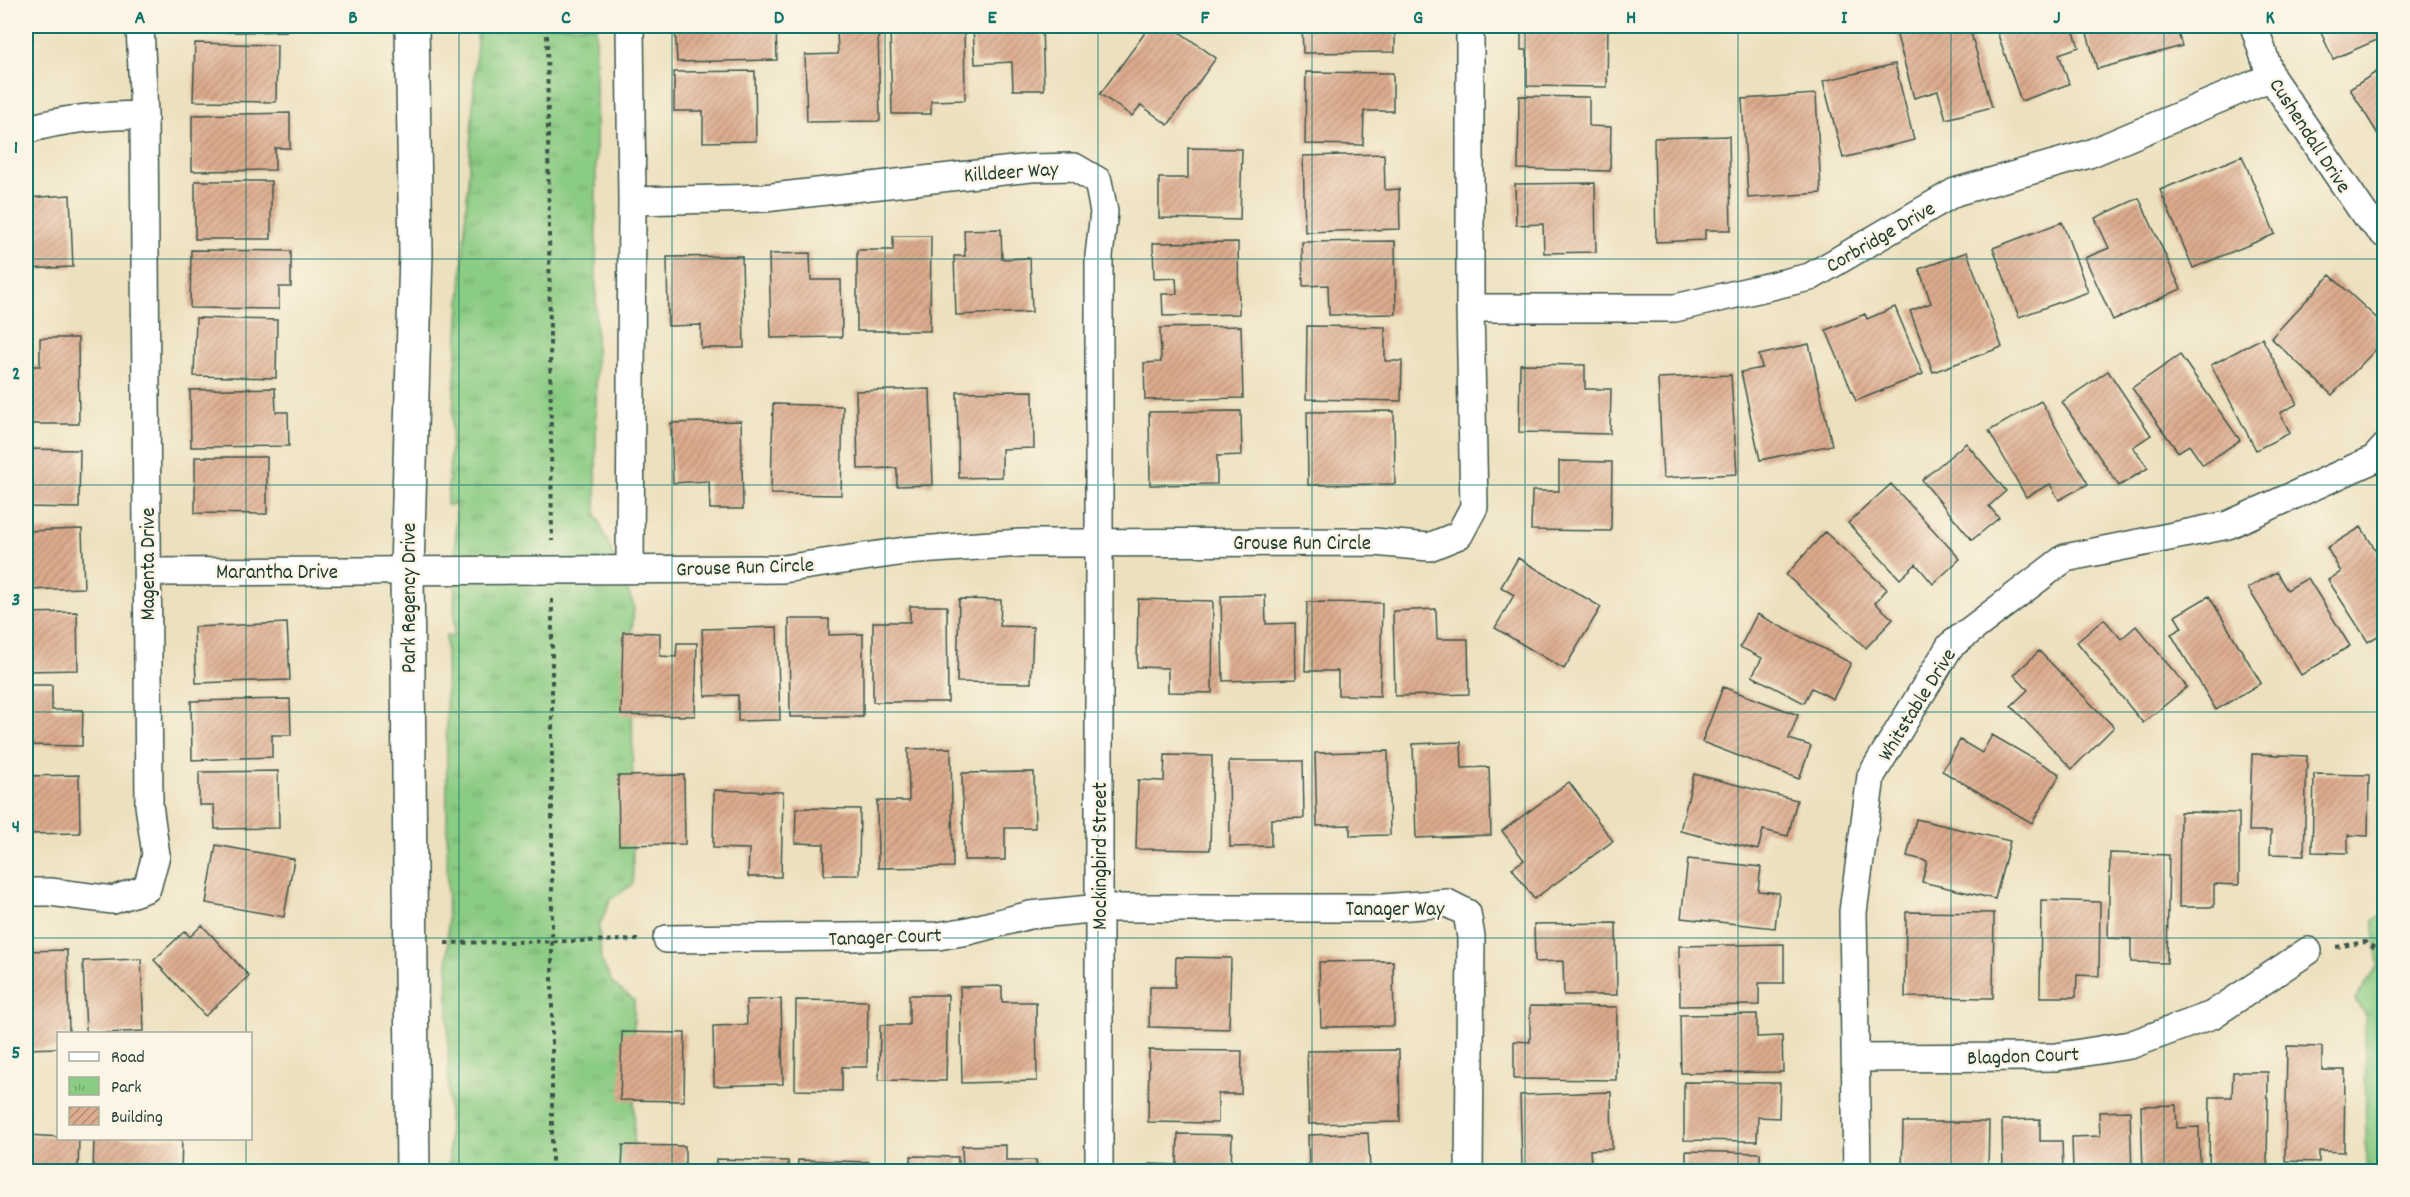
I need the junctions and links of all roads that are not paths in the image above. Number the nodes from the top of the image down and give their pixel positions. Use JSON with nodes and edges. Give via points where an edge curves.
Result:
{"nodes":[{"id":1,"x":140,"y":26,"type":"edge"},
{"id":2,"x":412,"y":26,"type":"edge"},
{"id":3,"x":630,"y":26,"type":"edge"},
{"id":4,"x":1470,"y":26,"type":"edge"},
{"id":5,"x":2254,"y":26,"type":"edge"},
{"id":6,"x":2271,"y":77,"type":"junction"},
{"id":7,"x":144,"y":115,"type":"junction"},
{"id":8,"x":26,"y":130,"type":"edge"},
{"id":9,"x":632,"y":201,"type":"junction"},
{"id":10,"x":2385,"y":234,"type":"edge"},
{"id":11,"x":1470,"y":308,"type":"junction"},
{"id":12,"x":2385,"y":448,"type":"edge"},
{"id":13,"x":1098,"y":541,"type":"junction"},
{"id":14,"x":630,"y":569,"type":"junction"},
{"id":15,"x":407,"y":570,"type":"junction"},
{"id":16,"x":148,"y":572,"type":"junction"},
{"id":17,"x":26,"y":892,"type":"edge"},
{"id":18,"x":1100,"y":908,"type":"junction"},
{"id":19,"x":667,"y":939,"type":"road end"},
{"id":20,"x":2308,"y":951,"type":"road end"},
{"id":21,"x":1856,"y":1058,"type":"junction"},
{"id":22,"x":413,"y":1172,"type":"edge"},
{"id":23,"x":1099,"y":1172,"type":"edge"},
{"id":24,"x":1469,"y":1172,"type":"edge"},
{"id":25,"x":1857,"y":1172,"type":"edge"}],
"edges":[{"from":1,"to":7,"type":"street","name":"Magenta Drive"},
{"from":2,"to":15,"type":"street","name":"Park Regency Drive","via":[[416,253]]},
{"from":3,"to":9,"type":"street"},
{"from":4,"to":11,"type":"street","name":"Grouse Run Circle"},
{"from":5,"to":6,"type":"street","name":"Cushendall Drive"},
{"from":6,"to":10,"type":"street","name":"Cushendall Drive","via":[[2365,215]]},
{"from":6,"to":11,"type":"street","name":"Corbridge Drive","via":[[2089,154],[1955,192],[1810,277],[1675,308]]},
{"from":7,"to":8,"type":"street","via":[[97,116]]},
{"from":7,"to":16,"type":"street","name":"Magenta Drive"},
{"from":9,"to":13,"type":"street","name":"Killdeer Way","via":[[764,198],[1031,168],[1074,167],[1098,182],[1104,212],[1099,256]]},
{"from":9,"to":14,"type":"street"},
{"from":11,"to":13,"type":"street","name":"Grouse Run Circle","via":[[1474,507],[1459,535],[1429,547],[1374,542]]},
{"from":12,"to":21,"type":"street","name":"Whitstable Drive","via":[[2374,459],[2228,525],[2065,558],[1950,646],[1871,776],[1853,912]]},
{"from":13,"to":14,"type":"street","name":"Grouse Run Circle","via":[[965,545],[783,569]]},
{"from":13,"to":18,"type":"street","name":"Mockingbird Street"},
{"from":14,"to":15,"type":"street","name":"Grouse Run Circle"},
{"from":15,"to":16,"type":"street","name":"Marantha Drive"},
{"from":15,"to":22,"type":"street","name":"Park Regency Drive"},
{"from":16,"to":17,"type":"street","name":"Magenta Drive","via":[[149,805],[156,855],[147,888],[113,900]]},
{"from":18,"to":19,"type":"street","name":"Tanager Court","via":[[1030,915],[938,936]]},
{"from":18,"to":23,"type":"street","name":"Mockingbird Street"},
{"from":18,"to":24,"type":"street","name":"Tanager Way","via":[[1383,908],[1447,903],[1467,913],[1472,959]]},
{"from":20,"to":21,"type":"street","name":"Blagdon Court","via":[[2212,1015],[2130,1045],[2056,1057]]},
{"from":21,"to":25,"type":"street","name":"Whitstable Drive"}]}
